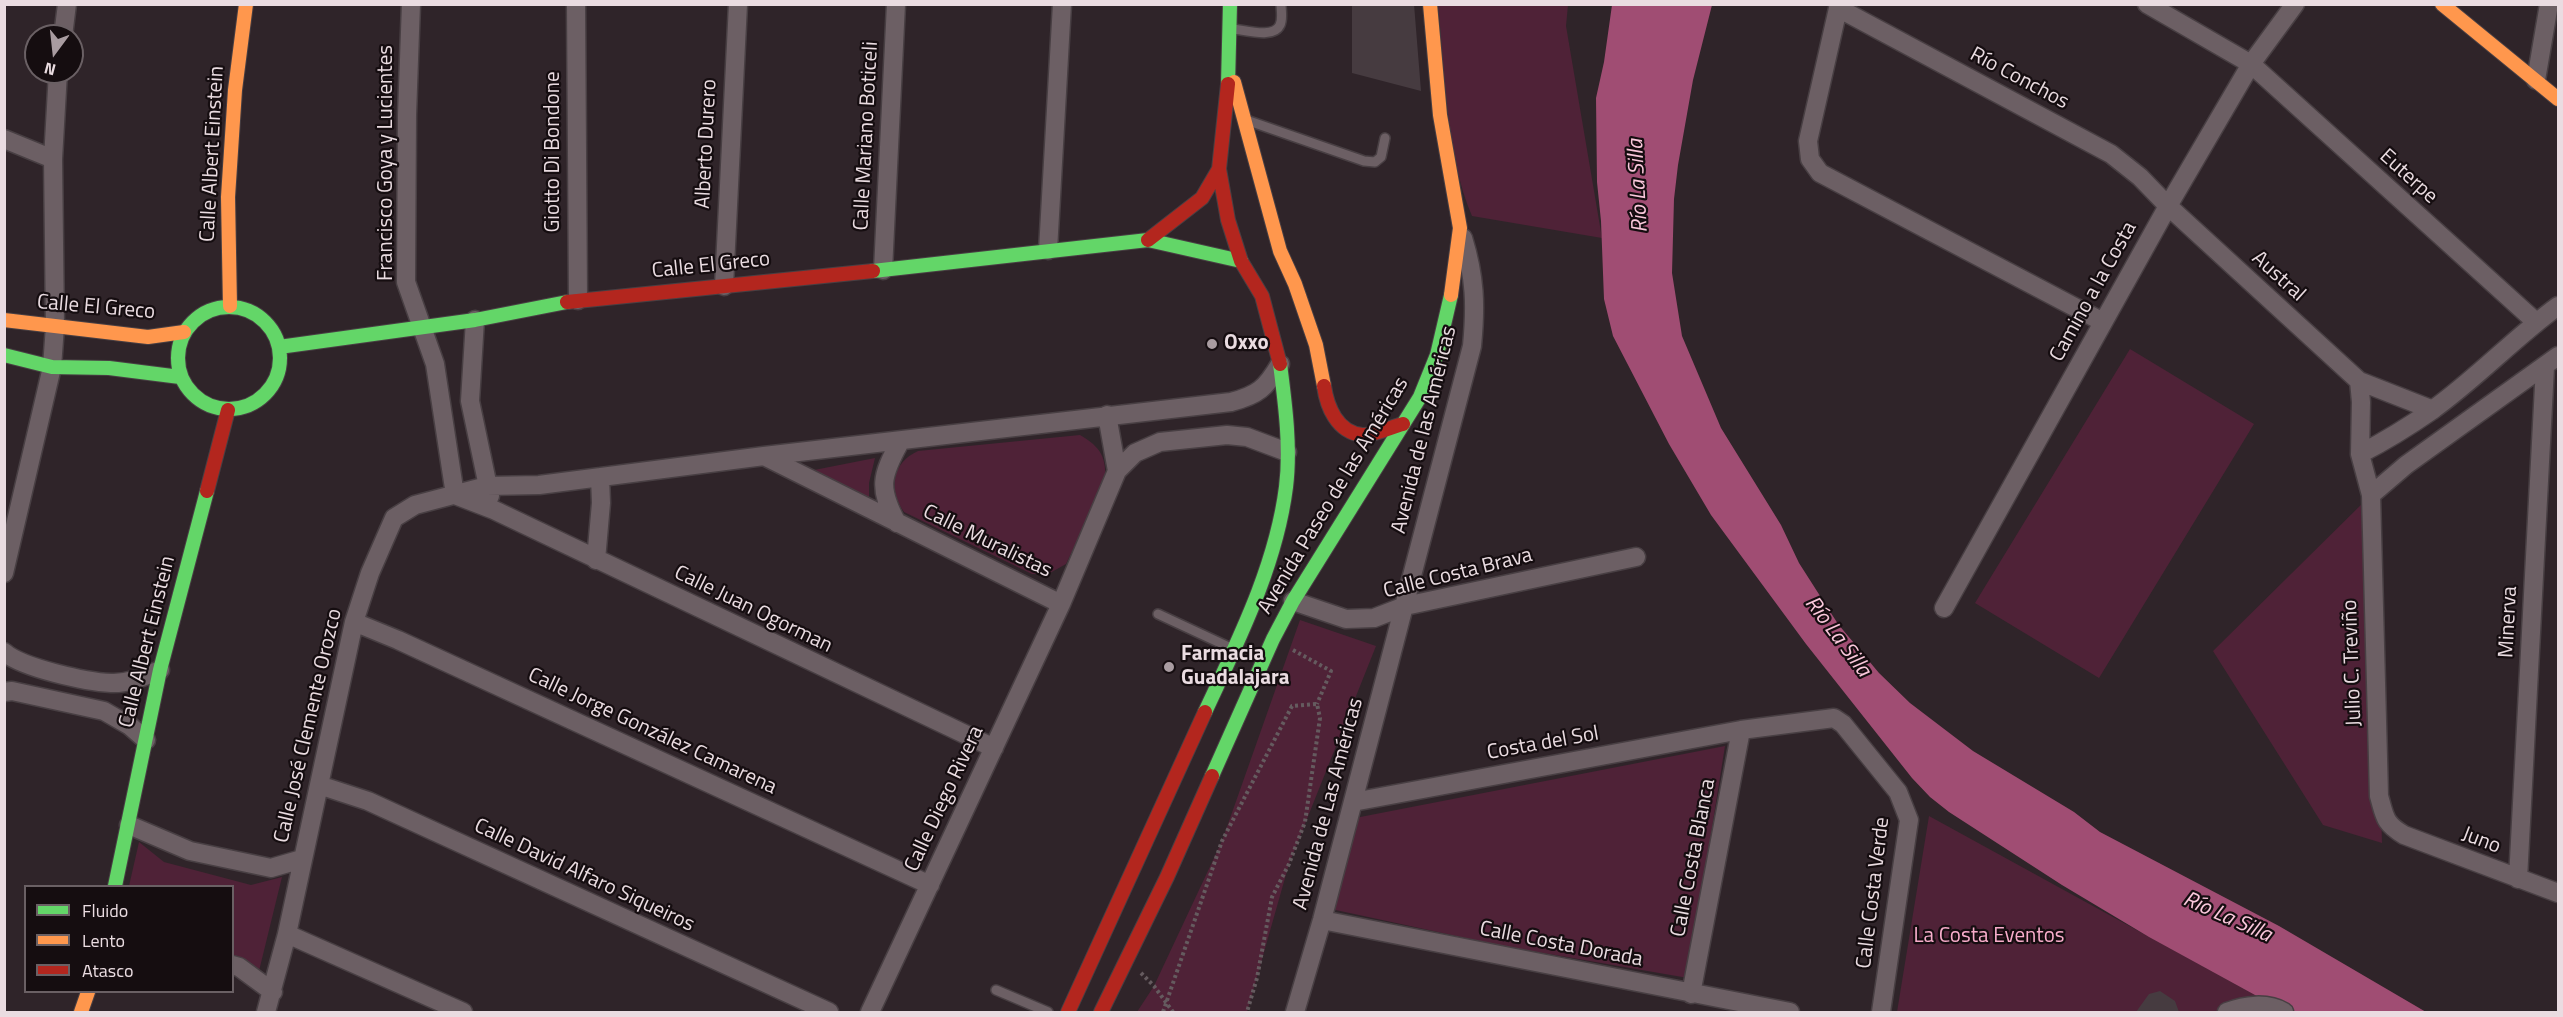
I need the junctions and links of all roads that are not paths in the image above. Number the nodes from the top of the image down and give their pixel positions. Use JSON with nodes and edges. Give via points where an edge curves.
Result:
{"nodes":[{"id":1,"x":67,"y":4,"type":"edge"},
{"id":2,"x":246,"y":4,"type":"edge"},
{"id":3,"x":411,"y":4,"type":"edge"},
{"id":4,"x":576,"y":4,"type":"edge"},
{"id":5,"x":738,"y":4,"type":"edge"},
{"id":6,"x":896,"y":4,"type":"edge"},
{"id":7,"x":1062,"y":4,"type":"edge"},
{"id":8,"x":1230,"y":4,"type":"edge"},
{"id":9,"x":1281,"y":4,"type":"edge"},
{"id":10,"x":1430,"y":4,"type":"edge"},
{"id":11,"x":2147,"y":4,"type":"edge"},
{"id":12,"x":2295,"y":4,"type":"edge"},
{"id":13,"x":2442,"y":4,"type":"edge"},
{"id":14,"x":2549,"y":4,"type":"edge"},
{"id":15,"x":1839,"y":6,"type":"edge"},
{"id":16,"x":64,"y":24,"type":"edge"},
{"id":17,"x":1230,"y":28,"type":"junction"},
{"id":18,"x":2251,"y":64,"type":"junction"},
{"id":19,"x":1230,"y":70,"type":"junction"},
{"id":20,"x":2536,"y":80,"type":"junction"},
{"id":21,"x":57,"y":84,"type":"edge"},
{"id":22,"x":2559,"y":99,"type":"edge"},
{"id":23,"x":1244,"y":119,"type":"junction"},
{"id":24,"x":1384,"y":138,"type":"dead end"},
{"id":25,"x":4,"y":139,"type":"edge"},
{"id":26,"x":52,"y":159,"type":"junction"},
{"id":27,"x":1219,"y":169,"type":"junction"},
{"id":28,"x":2168,"y":206,"type":"junction"},
{"id":29,"x":1460,"y":228,"type":"junction"},
{"id":30,"x":1148,"y":240,"type":"junction"},
{"id":31,"x":1048,"y":250,"type":"junction"},
{"id":32,"x":1241,"y":261,"type":"junction"},
{"id":33,"x":883,"y":270,"type":"junction"},
{"id":34,"x":724,"y":286,"type":"junction"},
{"id":35,"x":1262,"y":296,"type":"junction"},
{"id":36,"x":578,"y":300,"type":"junction"},
{"id":37,"x":230,"y":306,"type":"junction"},
{"id":38,"x":2559,"y":306,"type":"edge"},
{"id":39,"x":1284,"y":314,"type":"dead end"},
{"id":40,"x":4,"y":320,"type":"edge"},
{"id":41,"x":476,"y":320,"type":"junction"},
{"id":42,"x":2103,"y":322,"type":"junction"},
{"id":43,"x":2536,"y":322,"type":"junction"},
{"id":44,"x":55,"y":326,"type":"junction"},
{"id":45,"x":420,"y":327,"type":"junction"},
{"id":46,"x":1296,"y":327,"type":"dead end"},
{"id":47,"x":184,"y":332,"type":"junction"},
{"id":48,"x":279,"y":347,"type":"junction"},
{"id":49,"x":4,"y":355,"type":"edge"},
{"id":50,"x":2552,"y":362,"type":"edge"},
{"id":51,"x":1280,"y":364,"type":"junction"},
{"id":52,"x":52,"y":367,"type":"junction"},
{"id":53,"x":1323,"y":372,"type":"junction"},
{"id":54,"x":180,"y":377,"type":"junction"},
{"id":55,"x":2359,"y":381,"type":"junction"},
{"id":56,"x":228,"y":410,"type":"junction"},
{"id":57,"x":2433,"y":410,"type":"junction"},
{"id":58,"x":1107,"y":415,"type":"junction"},
{"id":59,"x":1404,"y":424,"type":"junction"},
{"id":60,"x":900,"y":442,"type":"junction"},
{"id":61,"x":1287,"y":452,"type":"junction"},
{"id":62,"x":2360,"y":453,"type":"junction"},
{"id":63,"x":764,"y":456,"type":"junction"},
{"id":64,"x":1117,"y":471,"type":"junction"},
{"id":65,"x":600,"y":477,"type":"junction"},
{"id":66,"x":487,"y":486,"type":"junction"},
{"id":67,"x":455,"y":495,"type":"junction"},
{"id":68,"x":2371,"y":495,"type":"junction"},
{"id":69,"x":494,"y":510,"type":"junction"},
{"id":70,"x":897,"y":523,"type":"junction"},
{"id":71,"x":1636,"y":557,"type":"dead end"},
{"id":72,"x":596,"y":560,"type":"junction"},
{"id":73,"x":6,"y":562,"type":"edge"},
{"id":74,"x":1293,"y":601,"type":"junction"},
{"id":75,"x":1061,"y":604,"type":"junction"},
{"id":76,"x":1405,"y":606,"type":"junction"},
{"id":77,"x":1944,"y":608,"type":"dead end"},
{"id":78,"x":1158,"y":614,"type":"dead end"},
{"id":79,"x":354,"y":622,"type":"junction"},
{"id":80,"x":1234,"y":649,"type":"junction"},
{"id":81,"x":4,"y":652,"type":"edge"},
{"id":82,"x":160,"y":670,"type":"junction"},
{"id":83,"x":4,"y":693,"type":"edge"},
{"id":84,"x":1741,"y":730,"type":"junction"},
{"id":85,"x":146,"y":740,"type":"junction"},
{"id":86,"x":994,"y":748,"type":"junction"},
{"id":87,"x":319,"y":785,"type":"junction"},
{"id":88,"x":1353,"y":801,"type":"junction"},
{"id":89,"x":129,"y":825,"type":"junction"},
{"id":90,"x":2390,"y":827,"type":"joint"},
{"id":91,"x":302,"y":859,"type":"junction"},
{"id":92,"x":2518,"y":879,"type":"junction"},
{"id":93,"x":115,"y":885,"type":"edge"},
{"id":94,"x":930,"y":885,"type":"junction"},
{"id":95,"x":2559,"y":893,"type":"edge"},
{"id":96,"x":1322,"y":920,"type":"junction"},
{"id":97,"x":287,"y":934,"type":"junction"},
{"id":98,"x":234,"y":966,"type":"edge"},
{"id":99,"x":996,"y":990,"type":"dead end"},
{"id":100,"x":273,"y":992,"type":"junction"},
{"id":101,"x":88,"y":993,"type":"edge"},
{"id":102,"x":1691,"y":994,"type":"junction"},
{"id":103,"x":81,"y":1012,"type":"edge"},
{"id":104,"x":266,"y":1012,"type":"edge"},
{"id":105,"x":463,"y":1012,"type":"edge"},
{"id":106,"x":829,"y":1012,"type":"edge"},
{"id":107,"x":870,"y":1012,"type":"edge"},
{"id":108,"x":1048,"y":1012,"type":"edge"},
{"id":109,"x":1068,"y":1012,"type":"edge"},
{"id":110,"x":1101,"y":1012,"type":"edge"},
{"id":111,"x":1295,"y":1012,"type":"edge"},
{"id":112,"x":1790,"y":1012,"type":"edge"},
{"id":113,"x":1881,"y":1012,"type":"edge"},
{"id":114,"x":2228,"y":1012,"type":"edge"},
{"id":115,"x":2284,"y":1012,"type":"edge"}],
"edges":[{"from":1,"to":16,"type":"street"},
{"from":2,"to":37,"type":"street","name":"Calle Albert Einstein","via":[[228,197]]},
{"from":3,"to":45,"type":"street","name":"Francisco Goya y Lucientes","via":[[406,282]]},
{"from":4,"to":36,"type":"street","name":"Giotto Di Bondone"},
{"from":5,"to":34,"type":"street","name":"Alberto Durero"},
{"from":6,"to":33,"type":"street","name":"Calle Mariano Boticeli"},
{"from":7,"to":31,"type":"street"},
{"from":8,"to":17,"type":"street","name":"Avenida Paseo de las Américas"},
{"from":9,"to":17,"type":"lane","via":[[1281,23],[1275,31]]},
{"from":10,"to":29,"type":"street","name":"Avenida Paseo de las Américas","via":[[1440,115]]},
{"from":11,"to":18,"type":"street","name":"Euterpe"},
{"from":12,"to":18,"type":"street","name":"Camino a la Costa"},
{"from":13,"to":20,"type":"street"},
{"from":14,"to":20,"type":"street"},
{"from":15,"to":28,"type":"street","name":"Río Conchos","via":[[2111,154]]},
{"from":15,"to":42,"type":"street","via":[[1808,141],[1810,159],[1820,173]]},
{"from":17,"to":19,"type":"street","name":"Avenida Paseo de las Américas"},
{"from":18,"to":28,"type":"street","name":"Camino a la Costa"},
{"from":18,"to":43,"type":"street","name":"Euterpe"},
{"from":19,"to":23,"type":"street"},
{"from":19,"to":27,"type":"street","name":"Avenida Paseo de las Américas"},
{"from":20,"to":22,"type":"street"},
{"from":21,"to":26,"type":"street"},
{"from":23,"to":24,"type":"lane","via":[[1364,161],[1376,162],[1381,157]]},
{"from":23,"to":53,"type":"street","via":[[1280,251],[1295,284]]},
{"from":25,"to":26,"type":"street"},
{"from":26,"to":44,"type":"street"},
{"from":27,"to":30,"type":"street","via":[[1202,198]]},
{"from":27,"to":32,"type":"street","name":"Avenida Paseo de las Américas","via":[[1227,220]]},
{"from":28,"to":42,"type":"street","name":"Camino a la Costa"},
{"from":28,"to":55,"type":"street","name":"Austral"},
{"from":29,"to":59,"type":"street","name":"Avenida Paseo de las Américas","via":[[1455,279],[1437,355]]},
{"from":29,"to":76,"type":"street","name":"Avenida de las Américas","via":[[1475,296],[1472,346]]},
{"from":30,"to":31,"type":"street","name":"Calle El Greco"},
{"from":30,"to":32,"type":"street","name":"Calle El Greco"},
{"from":31,"to":33,"type":"street","name":"Calle El Greco"},
{"from":32,"to":35,"type":"street","name":"Avenida Paseo de las Américas"},
{"from":33,"to":34,"type":"street","name":"Calle El Greco"},
{"from":34,"to":36,"type":"street","name":"Calle El Greco"},
{"from":35,"to":39,"type":"street"},
{"from":35,"to":51,"type":"street","name":"Avenida Paseo de las Américas"},
{"from":36,"to":41,"type":"street","name":"Calle El Greco"},
{"from":37,"to":47,"type":"street","via":[[211,309]]},
{"from":37,"to":48,"type":"street","via":[[261,318],[273,331]]},
{"from":38,"to":43,"type":"street"},
{"from":40,"to":44,"type":"street","name":"Calle El Greco"},
{"from":41,"to":45,"type":"street","name":"Calle El Greco"},
{"from":41,"to":66,"type":"street","via":[[470,401]]},
{"from":42,"to":77,"type":"street","name":"Camino a la Costa"},
{"from":43,"to":57,"type":"street"},
{"from":44,"to":47,"type":"street","name":"Calle El Greco","via":[[148,337]]},
{"from":44,"to":52,"type":"street"},
{"from":45,"to":48,"type":"street","name":"Calle El Greco"},
{"from":45,"to":67,"type":"street","name":"Francisco Goya y Lucientes","via":[[435,364]]},
{"from":46,"to":53,"type":"street"},
{"from":47,"to":54,"type":"street","via":[[178,346]]},
{"from":48,"to":56,"type":"street","via":[[280,365],[274,383],[262,397]]},
{"from":49,"to":52,"type":"street"},
{"from":50,"to":68,"type":"street","via":[[2406,465]]},
{"from":50,"to":92,"type":"street","name":"Minerva"},
{"from":51,"to":58,"type":"street","via":[[1268,385],[1250,398]]},
{"from":51,"to":61,"type":"street","name":"Avenida Paseo de las Américas"},
{"from":52,"to":54,"type":"street","via":[[109,368]]},
{"from":52,"to":73,"type":"street"},
{"from":53,"to":59,"type":"street","via":[[1326,401],[1334,418],[1350,430],[1363,435]]},
{"from":54,"to":56,"type":"street","via":[[199,400]]},
{"from":55,"to":57,"type":"street","name":"Austral"},
{"from":55,"to":62,"type":"street"},
{"from":56,"to":82,"type":"street","name":"Calle Albert Einstein"},
{"from":57,"to":62,"type":"street"},
{"from":58,"to":60,"type":"street"},
{"from":58,"to":64,"type":"street"},
{"from":59,"to":74,"type":"street","name":"Avenida Paseo de las Américas"},
{"from":60,"to":63,"type":"street"},
{"from":60,"to":70,"type":"street","via":[[887,465],[884,483],[886,502]]},
{"from":61,"to":64,"type":"street","name":"Calle Muralistas","via":[[1247,437],[1227,435],[1160,442],[1135,453]]},
{"from":61,"to":80,"type":"street","name":"Avenida Paseo de las Américas","via":[[1286,487],[1271,553]]},
{"from":62,"to":68,"type":"street","name":"Julio C. Treviño"},
{"from":63,"to":65,"type":"street"},
{"from":63,"to":70,"type":"street","name":"Calle Muralistas"},
{"from":64,"to":75,"type":"street","name":"Calle Muralistas"},
{"from":65,"to":66,"type":"street","via":[[538,485]]},
{"from":65,"to":72,"type":"street"},
{"from":66,"to":67,"type":"street","name":"Calle José Clemente Orozco"},
{"from":66,"to":69,"type":"street"},
{"from":67,"to":69,"type":"street","name":"Calle Juan Ogorman"},
{"from":67,"to":79,"type":"street","name":"Calle José Clemente Orozco","via":[[415,505],[394,518]]},
{"from":68,"to":90,"type":"street","name":"Julio C. Treviño","via":[[2379,796]]},
{"from":69,"to":72,"type":"street","name":"Calle Juan Ogorman"},
{"from":70,"to":75,"type":"street","name":"Calle Muralistas"},
{"from":71,"to":76,"type":"street","name":"Calle Costa Brava"},
{"from":72,"to":86,"type":"street","name":"Calle Juan Ogorman"},
{"from":74,"to":76,"type":"street","name":"Calle Costa Brava","via":[[1346,619],[1374,618]]},
{"from":74,"to":110,"type":"street","name":"Avenida Paseo de las Américas"},
{"from":75,"to":86,"type":"street","name":"Calle Diego Rivera"},
{"from":76,"to":88,"type":"street","name":"Avenida de Las Américas"},
{"from":78,"to":80,"type":"lane"},
{"from":79,"to":87,"type":"street","name":"Calle José Clemente Orozco"},
{"from":79,"to":94,"type":"street","name":"Calle Jorge González Camarena"},
{"from":80,"to":109,"type":"street","name":"Avenida Paseo de las Américas"},
{"from":81,"to":82,"type":"street","via":[[44,670],[112,684]]},
{"from":82,"to":85,"type":"street","name":"Calle Albert Einstein"},
{"from":83,"to":85,"type":"street","via":[[12,691],[104,711]]},
{"from":84,"to":88,"type":"street","name":"Costa del Sol"},
{"from":84,"to":102,"type":"street","name":"Calle Costa Blanca"},
{"from":84,"to":113,"type":"street","name":"Calle Costa Verde","via":[[1834,718],[1898,792],[1909,820]]},
{"from":85,"to":89,"type":"street","name":"Calle Albert Einstein"},
{"from":86,"to":94,"type":"street","name":"Calle Diego Rivera"},
{"from":87,"to":91,"type":"street","name":"Calle José Clemente Orozco"},
{"from":87,"to":106,"type":"street","name":"Calle David Alfaro Siqueiros","via":[[368,801]]},
{"from":88,"to":96,"type":"street","name":"Avenida de Las Américas"},
{"from":89,"to":91,"type":"street","via":[[190,851],[271,868]]},
{"from":89,"to":93,"type":"street","name":"Calle Albert Einstein"},
{"from":90,"to":92,"type":"street","name":"Juno"},
{"from":91,"to":97,"type":"street","name":"Calle José Clemente Orozco"},
{"from":92,"to":95,"type":"street","name":"Juno"},
{"from":94,"to":107,"type":"street","name":"Calle Diego Rivera"},
{"from":96,"to":102,"type":"street","name":"Calle Costa Dorada"},
{"from":96,"to":111,"type":"street","name":"Avenida de Las Américas"},
{"from":97,"to":100,"type":"street","name":"Calle José Clemente Orozco"},
{"from":97,"to":105,"type":"street"},
{"from":98,"to":100,"type":"street"},
{"from":99,"to":108,"type":"lane"},
{"from":100,"to":104,"type":"street","name":"Calle José Clemente Orozco"},
{"from":101,"to":103,"type":"street"},
{"from":102,"to":112,"type":"street","name":"Calle Costa Dorada"},
{"from":114,"to":115,"type":"street","via":[[2257,1005]]}]}
